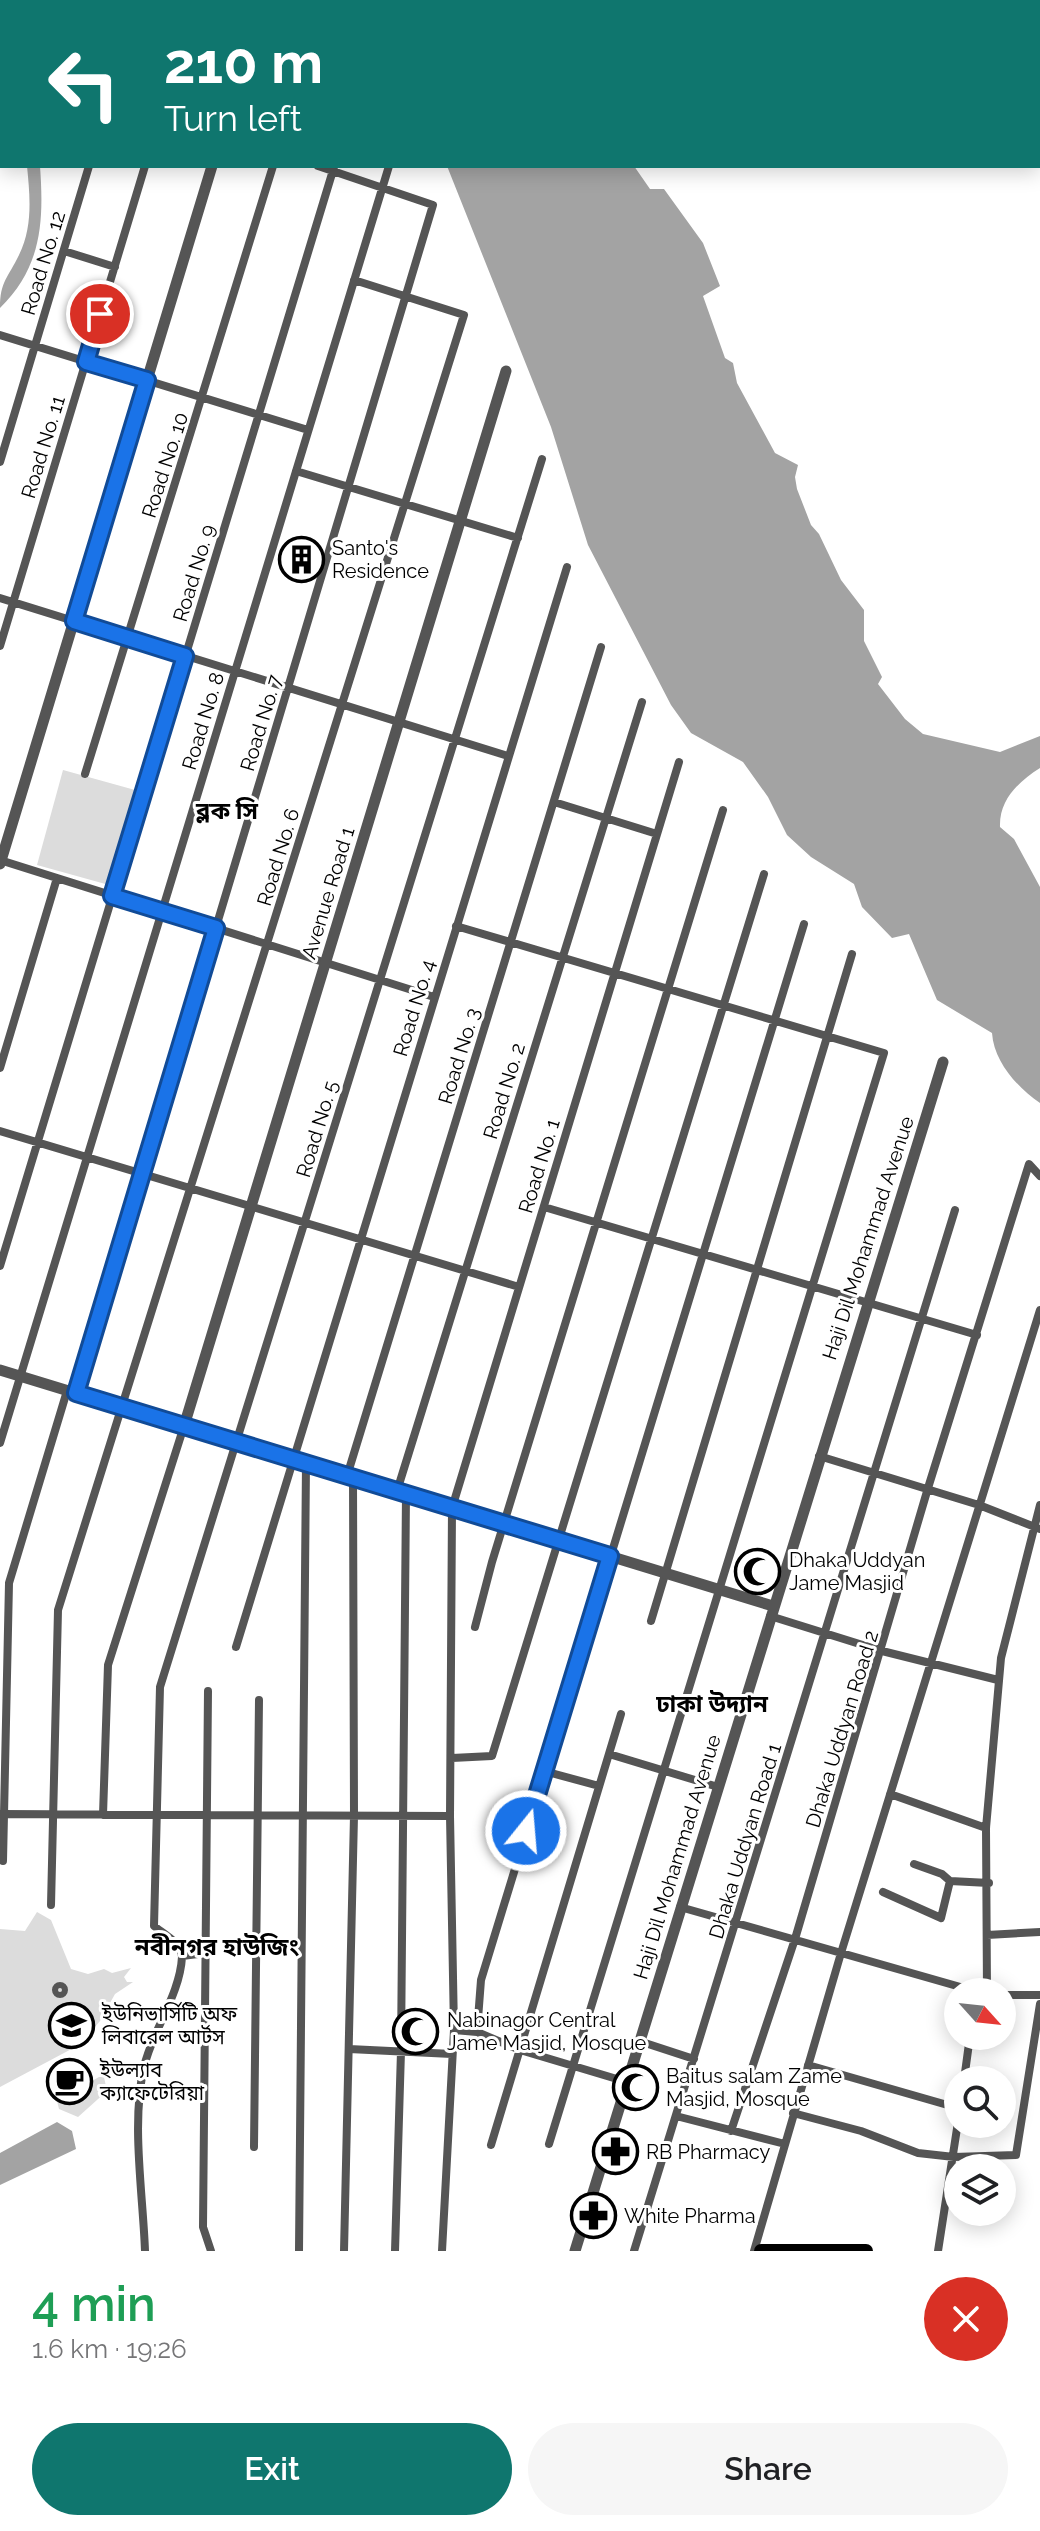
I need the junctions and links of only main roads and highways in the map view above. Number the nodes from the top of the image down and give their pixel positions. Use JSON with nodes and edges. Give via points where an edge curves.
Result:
{"nodes":[{"id":1,"x":761,"y":2251,"type":"edge"},
{"id":2,"x":797,"y":2251,"type":"edge"},
{"id":3,"x":866,"y":2251,"type":"edge"}],
"edges":[{"from":1,"to":2,"type":"highway"},
{"from":2,"to":3,"type":"highway"}]}
